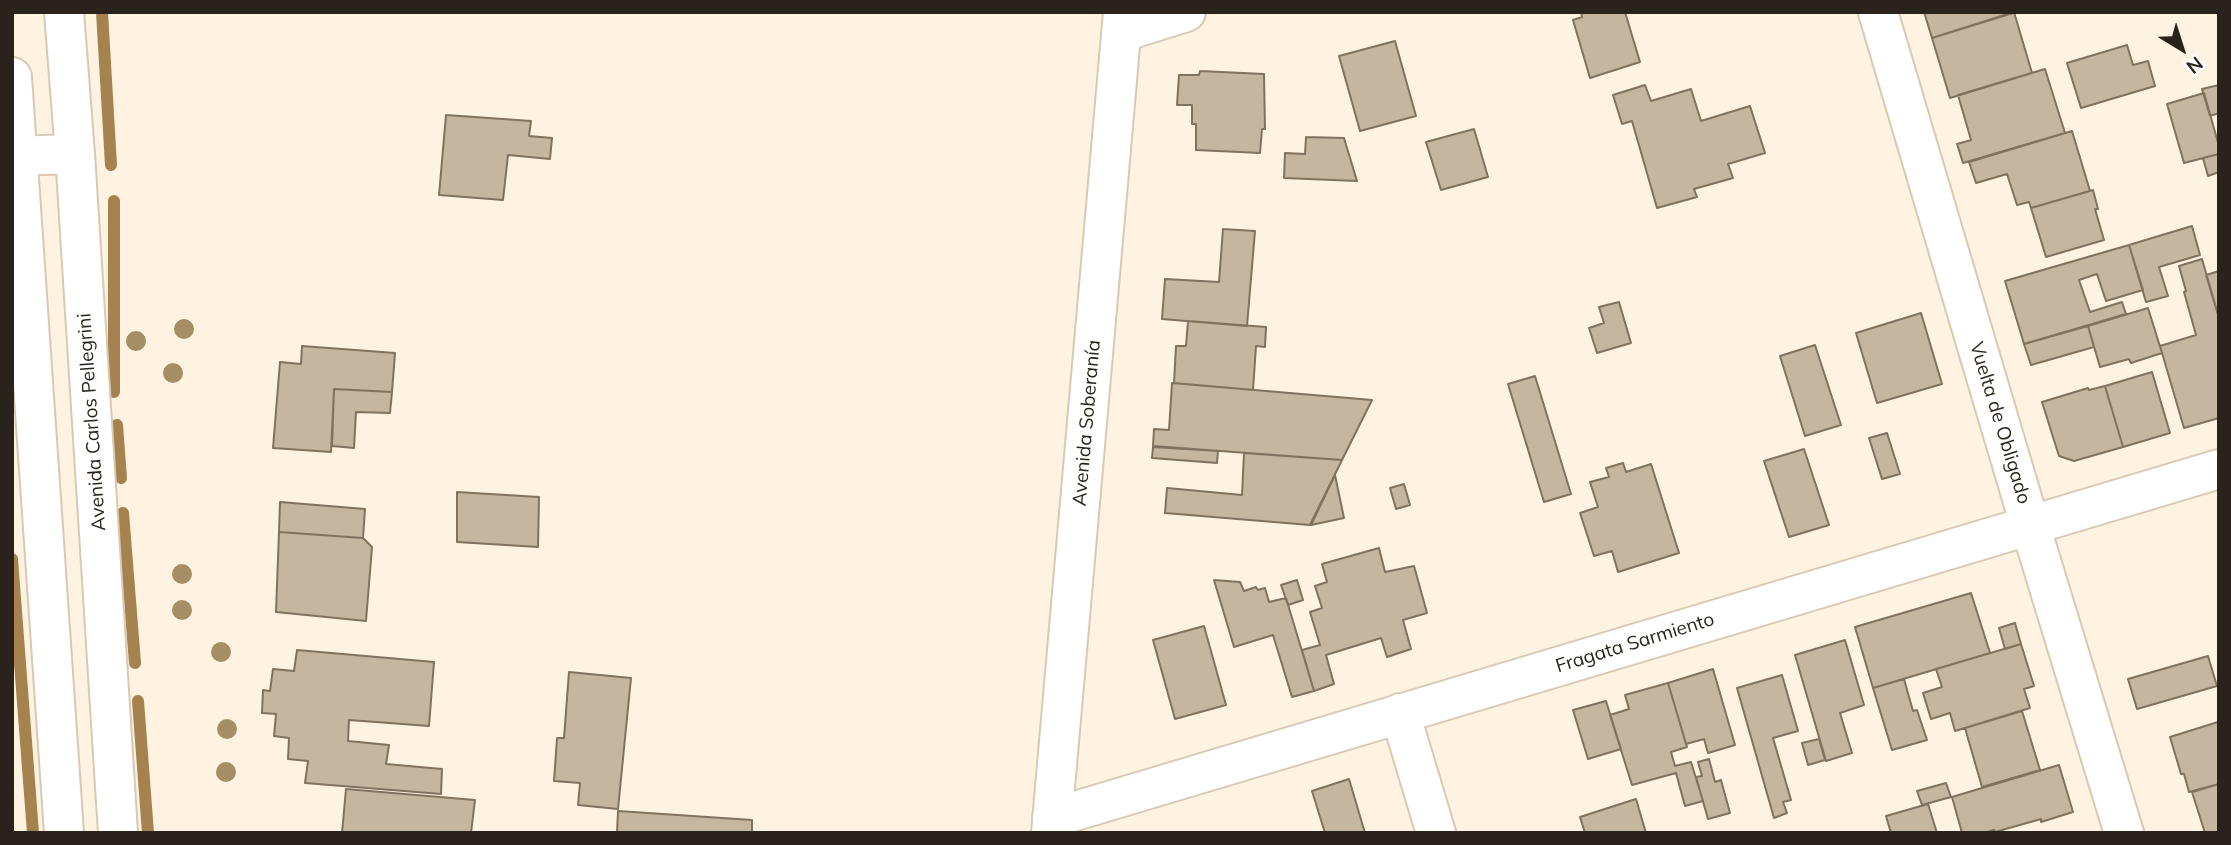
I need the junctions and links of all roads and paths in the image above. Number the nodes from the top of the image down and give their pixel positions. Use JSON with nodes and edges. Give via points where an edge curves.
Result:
{"nodes":[{"id":1,"x":64,"y":12,"type":"edge"},
{"id":2,"x":1186,"y":12,"type":"edge"},
{"id":3,"x":1878,"y":12,"type":"edge"},
{"id":4,"x":1122,"y":22,"type":"edge"},
{"id":5,"x":12,"y":77,"type":"edge"},
{"id":6,"x":75,"y":154,"type":"junction"},
{"id":7,"x":15,"y":156,"type":"edge"},
{"id":8,"x":2219,"y":469,"type":"edge"},
{"id":9,"x":2030,"y":525,"type":"junction"},
{"id":10,"x":1400,"y":713,"type":"junction"},
{"id":11,"x":1051,"y":826,"type":"edge"},
{"id":12,"x":64,"y":833,"type":"edge"},
{"id":13,"x":118,"y":833,"type":"edge"},
{"id":14,"x":1436,"y":833,"type":"edge"},
{"id":15,"x":2124,"y":833,"type":"edge"}],
"edges":[{"from":1,"to":6,"type":"street","name":"Avenida Carlos Pellegrini"},
{"from":2,"to":4,"type":"street"},
{"from":3,"to":9,"type":"street","name":"Vuelta de Obligado"},
{"from":4,"to":11,"type":"street","name":"Avenida Soberanía"},
{"from":5,"to":7,"type":"street"},
{"from":6,"to":7,"type":"street"},
{"from":6,"to":13,"type":"street","name":"Avenida Carlos Pellegrini"},
{"from":7,"to":12,"type":"street"},
{"from":8,"to":9,"type":"street","name":"Fragata Sarmiento"},
{"from":9,"to":10,"type":"street","name":"Fragata Sarmiento"},
{"from":9,"to":15,"type":"street","name":"Vuelta de Obligado"},
{"from":10,"to":11,"type":"street","name":"Fragata Sarmiento"},
{"from":10,"to":14,"type":"street"}]}
